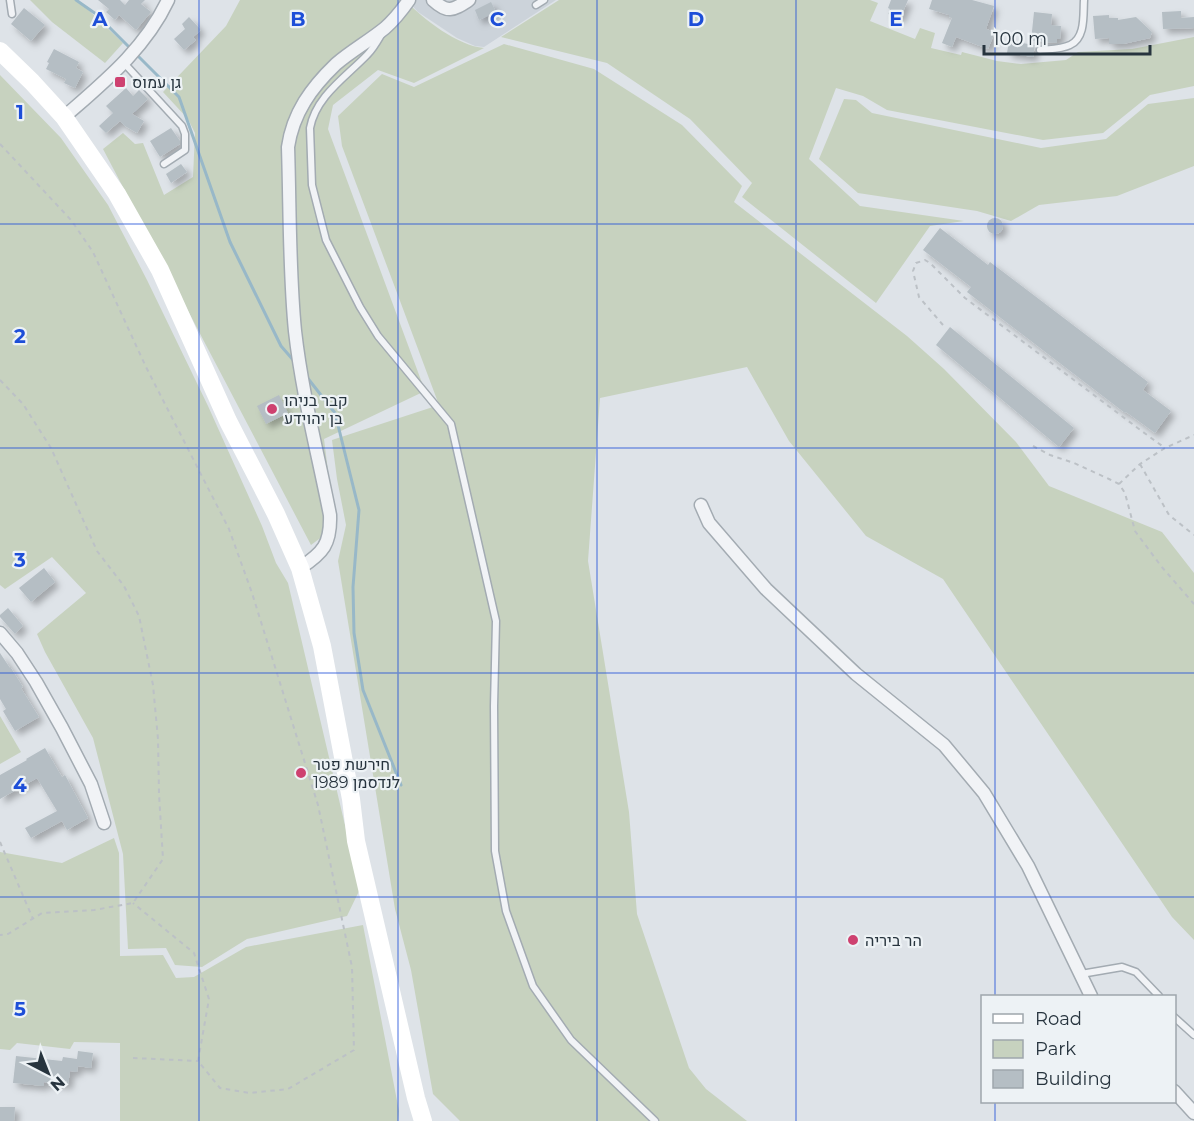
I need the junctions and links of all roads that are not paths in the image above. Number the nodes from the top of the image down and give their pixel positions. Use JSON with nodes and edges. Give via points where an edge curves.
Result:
{"nodes":[{"id":1,"x":10,"y":0,"type":"edge"},
{"id":2,"x":168,"y":0,"type":"edge"},
{"id":3,"x":409,"y":0,"type":"edge"},
{"id":4,"x":434,"y":0,"type":"edge"},
{"id":5,"x":469,"y":0,"type":"edge"},
{"id":6,"x":544,"y":0,"type":"edge"},
{"id":7,"x":1084,"y":0,"type":"edge"},
{"id":8,"x":536,"y":5,"type":"dead end"},
{"id":9,"x":12,"y":14,"type":"dead end"},
{"id":10,"x":385,"y":27,"type":"junction"},
{"id":11,"x":0,"y":51,"type":"edge"},
{"id":12,"x":1041,"y":51,"type":"dead end"},
{"id":13,"x":124,"y":63,"type":"junction"},
{"id":14,"x":64,"y":117,"type":"junction"},
{"id":15,"x":164,"y":164,"type":"dead end"},
{"id":16,"x":701,"y":506,"type":"dead end"},
{"id":17,"x":300,"y":568,"type":"junction"},
{"id":18,"x":0,"y":633,"type":"edge"},
{"id":19,"x":104,"y":823,"type":"dead end"},
{"id":20,"x":1081,"y":974,"type":"junction"},
{"id":21,"x":1091,"y":995,"type":"edge"},
{"id":22,"x":1158,"y":995,"type":"edge"},
{"id":23,"x":1176,"y":1019,"type":"edge"},
{"id":24,"x":1194,"y":1035,"type":"edge"},
{"id":25,"x":1176,"y":1093,"type":"edge"},
{"id":26,"x":416,"y":1098,"type":"junction"},
{"id":27,"x":1194,"y":1113,"type":"edge"},
{"id":28,"x":417,"y":1121,"type":"edge"},
{"id":29,"x":423,"y":1121,"type":"edge"},
{"id":30,"x":655,"y":1121,"type":"edge"}],
"edges":[{"from":1,"to":9,"type":"lane"},
{"from":2,"to":13,"type":"street"},
{"from":3,"to":10,"type":"street"},
{"from":4,"to":5,"type":"street","via":[[451,10]]},
{"from":6,"to":8,"type":"lane"},
{"from":7,"to":12,"type":"lane","via":[[1082,31],[1077,39],[1069,46]]},
{"from":10,"to":17,"type":"street","via":[[321,80],[298,113],[288,147],[295,329],[331,530],[319,554]]},
{"from":10,"to":30,"type":"lane","via":[[369,54],[328,93],[311,120],[312,185],[318,213],[326,240],[366,317],[451,424],[496,621],[495,851],[506,911],[533,986],[571,1040]]},
{"from":11,"to":14,"type":"main road"},
{"from":13,"to":14,"type":"street"},
{"from":13,"to":15,"type":"lane","via":[[182,126],[185,150]]},
{"from":14,"to":17,"type":"main road","via":[[117,194],[160,270]]},
{"from":16,"to":20,"type":"street","via":[[709,523],[766,589],[856,674],[944,745],[984,793],[1028,866]]},
{"from":17,"to":26,"type":"main road","via":[[322,646],[356,841]]},
{"from":18,"to":19,"type":"street","via":[[36,681],[62,728],[91,784]]},
{"from":20,"to":21,"type":"street"},
{"from":20,"to":22,"type":"lane","via":[[1122,967],[1136,972]]},
{"from":23,"to":24,"type":"lane"},
{"from":25,"to":27,"type":"street"},
{"from":26,"to":28,"type":"main road"},
{"from":26,"to":29,"type":"main road"}]}
